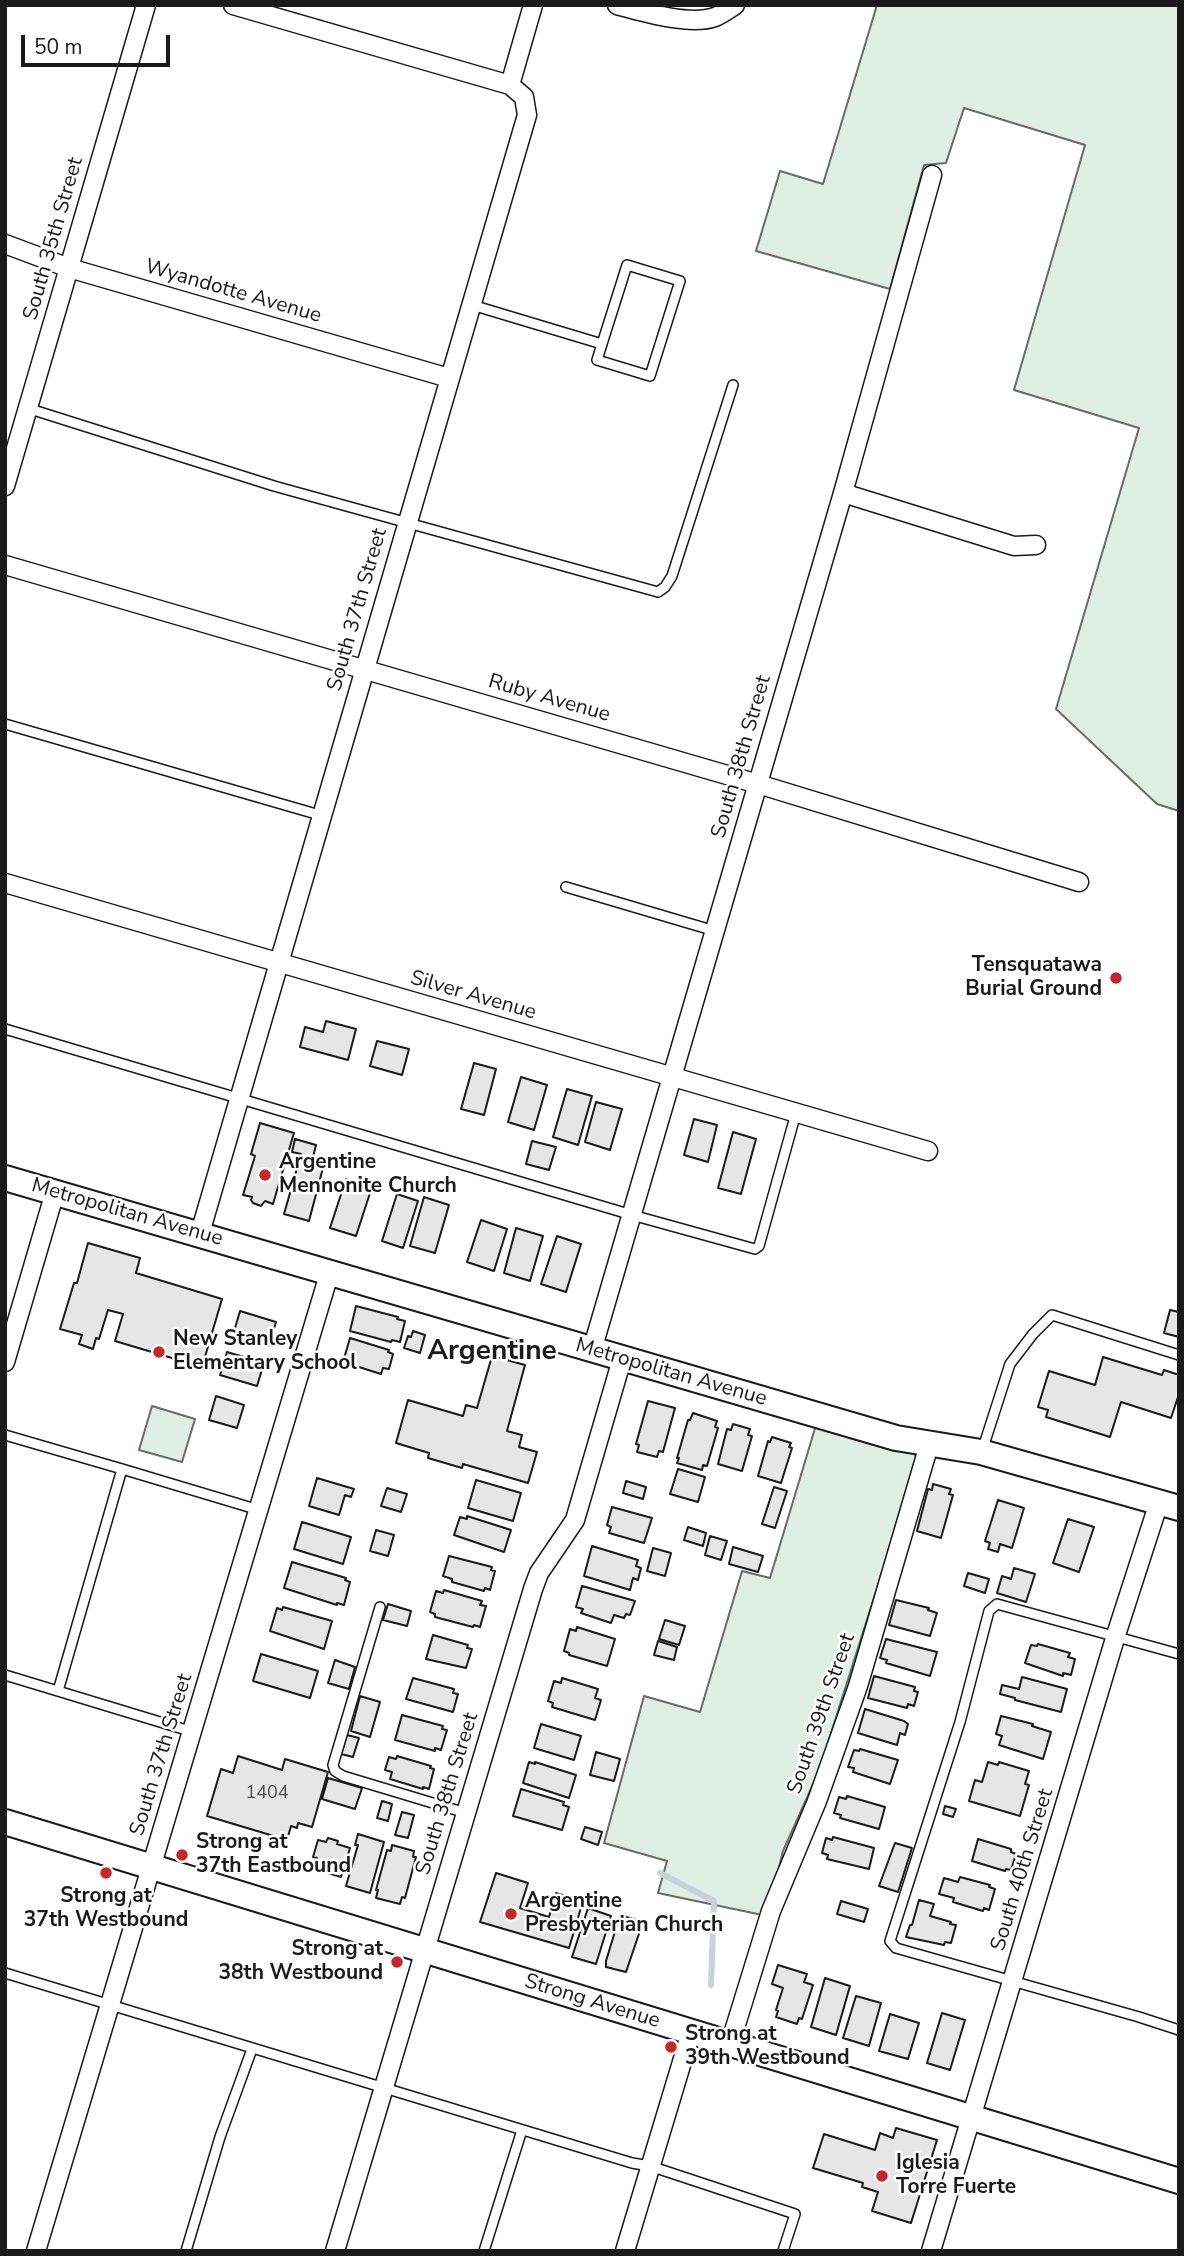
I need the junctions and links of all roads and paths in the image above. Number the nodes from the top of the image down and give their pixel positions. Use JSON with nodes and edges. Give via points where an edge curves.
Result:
{"nodes":[{"id":1,"x":146,"y":5,"type":"edge"},
{"id":2,"x":233,"y":5,"type":"edge"},
{"id":3,"x":533,"y":5,"type":"edge"},
{"id":4,"x":617,"y":5,"type":"edge"},
{"id":5,"x":735,"y":5,"type":"edge"},
{"id":6,"x":510,"y":85,"type":"junction"},
{"id":7,"x":932,"y":175,"type":"dead end"},
{"id":8,"x":5,"y":244,"type":"edge"},
{"id":9,"x":69,"y":268,"type":"junction"},
{"id":10,"x":472,"y":305,"type":"junction"},
{"id":11,"x":602,"y":344,"type":"junction"},
{"id":12,"x":449,"y":379,"type":"junction"},
{"id":13,"x":733,"y":385,"type":"dead end"},
{"id":14,"x":27,"y":408,"type":"junction"},
{"id":15,"x":5,"y":486,"type":"edge"},
{"id":16,"x":843,"y":493,"type":"junction"},
{"id":17,"x":408,"y":522,"type":"junction"},
{"id":18,"x":1036,"y":545,"type":"dead end"},
{"id":19,"x":5,"y":565,"type":"edge"},
{"id":20,"x":365,"y":669,"type":"junction"},
{"id":21,"x":5,"y":724,"type":"edge"},
{"id":22,"x":758,"y":784,"type":"junction"},
{"id":23,"x":323,"y":816,"type":"junction"},
{"id":24,"x":5,"y":883,"type":"edge"},
{"id":25,"x":1079,"y":883,"type":"dead end"},
{"id":26,"x":566,"y":887,"type":"dead end"},
{"id":27,"x":715,"y":931,"type":"junction"},
{"id":28,"x":279,"y":963,"type":"junction"},
{"id":29,"x":5,"y":1029,"type":"edge"},
{"id":30,"x":673,"y":1078,"type":"junction"},
{"id":31,"x":240,"y":1098,"type":"junction"},
{"id":32,"x":796,"y":1113,"type":"junction"},
{"id":33,"x":928,"y":1151,"type":"dead end"},
{"id":34,"x":5,"y":1178,"type":"edge"},
{"id":35,"x":55,"y":1192,"type":"junction"},
{"id":36,"x":632,"y":1215,"type":"junction"},
{"id":37,"x":200,"y":1233,"type":"junction"},
{"id":38,"x":330,"y":1272,"type":"junction"},
{"id":39,"x":11,"y":1322,"type":"edge"},
{"id":40,"x":592,"y":1350,"type":"junction"},
{"id":41,"x":1179,"y":1355,"type":"edge"},
{"id":42,"x":622,"y":1359,"type":"junction"},
{"id":43,"x":5,"y":1362,"type":"edge"},
{"id":44,"x":5,"y":1435,"type":"edge"},
{"id":45,"x":929,"y":1445,"type":"junction"},
{"id":46,"x":981,"y":1452,"type":"junction"},
{"id":47,"x":122,"y":1469,"type":"junction"},
{"id":48,"x":1169,"y":1505,"type":"edge"},
{"id":49,"x":258,"y":1510,"type":"junction"},
{"id":50,"x":380,"y":1607,"type":"dead end"},
{"id":51,"x":1116,"y":1635,"type":"junction"},
{"id":52,"x":1179,"y":1654,"type":"edge"},
{"id":53,"x":5,"y":1675,"type":"edge"},
{"id":54,"x":58,"y":1691,"type":"junction"},
{"id":55,"x":193,"y":1732,"type":"junction"},
{"id":56,"x":466,"y":1813,"type":"junction"},
{"id":57,"x":5,"y":1822,"type":"edge"},
{"id":58,"x":152,"y":1867,"type":"junction"},
{"id":59,"x":425,"y":1951,"type":"junction"},
{"id":60,"x":5,"y":1973,"type":"edge"},
{"id":61,"x":1014,"y":1980,"type":"junction"},
{"id":62,"x":111,"y":2004,"type":"junction"},
{"id":63,"x":1179,"y":2030,"type":"edge"},
{"id":64,"x":691,"y":2032,"type":"junction"},
{"id":65,"x":730,"y":2044,"type":"junction"},
{"id":66,"x":253,"y":2049,"type":"junction"},
{"id":67,"x":384,"y":2088,"type":"junction"},
{"id":68,"x":972,"y":2117,"type":"junction"},
{"id":69,"x":522,"y":2130,"type":"junction"},
{"id":70,"x":650,"y":2166,"type":"junction"},
{"id":71,"x":1179,"y":2180,"type":"edge"},
{"id":72,"x":37,"y":2251,"type":"edge"},
{"id":73,"x":186,"y":2251,"type":"edge"},
{"id":74,"x":335,"y":2251,"type":"edge"},
{"id":75,"x":484,"y":2251,"type":"edge"},
{"id":76,"x":625,"y":2251,"type":"edge"},
{"id":77,"x":783,"y":2251,"type":"edge"},
{"id":78,"x":931,"y":2251,"type":"edge"}],
"edges":[{"from":1,"to":9,"type":"street","name":"South 35th Street"},
{"from":2,"to":6,"type":"street"},
{"from":3,"to":6,"type":"street"},
{"from":4,"to":5,"type":"street","via":[[664,18],[687,19],[714,17]]},
{"from":6,"to":10,"type":"street","name":"South 37th Street","via":[[524,97],[527,115]]},
{"from":7,"to":16,"type":"street","name":"South 38th Street"},
{"from":8,"to":9,"type":"street","name":"Wyandotte Avenue"},
{"from":9,"to":12,"type":"street","name":"Wyandotte Avenue"},
{"from":9,"to":14,"type":"street","name":"South 35th Street"},
{"from":10,"to":11,"type":"lane"},
{"from":10,"to":12,"type":"street","name":"South 37th Street"},
{"from":11,"to":11,"type":"lane","via":[[627,265],[680,281],[650,376],[597,360]]},
{"from":12,"to":17,"type":"street","name":"South 37th Street"},
{"from":13,"to":17,"type":"lane","via":[[672,576],[658,592]]},
{"from":14,"to":15,"type":"street","name":"South 35th Street"},
{"from":14,"to":17,"type":"lane","via":[[274,486]]},
{"from":16,"to":18,"type":"street","via":[[1014,546]]},
{"from":16,"to":22,"type":"street","name":"South 38th Street"},
{"from":17,"to":20,"type":"street","name":"South 37th Street"},
{"from":19,"to":20,"type":"street","name":"Ruby Avenue"},
{"from":20,"to":22,"type":"street","name":"Ruby Avenue"},
{"from":20,"to":23,"type":"street","name":"South 37th Street"},
{"from":21,"to":23,"type":"lane"},
{"from":22,"to":25,"type":"street","name":"Ruby Avenue"},
{"from":22,"to":27,"type":"street","name":"South 38th Street"},
{"from":23,"to":28,"type":"street","name":"South 37th Street"},
{"from":24,"to":28,"type":"street","name":"Silver Avenue"},
{"from":26,"to":27,"type":"lane"},
{"from":27,"to":30,"type":"street","name":"South 38th Street"},
{"from":28,"to":30,"type":"street","name":"Silver Avenue"},
{"from":28,"to":31,"type":"street","name":"South 37th Street"},
{"from":29,"to":31,"type":"lane"},
{"from":30,"to":32,"type":"street","name":"Silver Avenue"},
{"from":30,"to":36,"type":"street","name":"South 38th Street"},
{"from":31,"to":36,"type":"lane"},
{"from":31,"to":37,"type":"street","name":"South 37th Street"},
{"from":32,"to":33,"type":"street","name":"Silver Avenue"},
{"from":32,"to":36,"type":"lane","via":[[760,1246],[755,1249]]},
{"from":34,"to":35,"type":"street","name":"Metropolitan Avenue"},
{"from":35,"to":37,"type":"street","name":"Metropolitan Avenue"},
{"from":35,"to":39,"type":"street"},
{"from":36,"to":40,"type":"street","name":"South 38th Street"},
{"from":37,"to":38,"type":"street","name":"Metropolitan Avenue"},
{"from":38,"to":40,"type":"street","name":"Metropolitan Avenue"},
{"from":38,"to":49,"type":"street","name":"South 37th Street"},
{"from":39,"to":43,"type":"street"},
{"from":40,"to":42,"type":"street","name":"Metropolitan Avenue"},
{"from":41,"to":46,"type":"lane","via":[[1052,1315],[1010,1364]]},
{"from":42,"to":45,"type":"street","name":"Metropolitan Avenue"},
{"from":42,"to":56,"type":"street","name":"South 38th Street","via":[[575,1520],[533,1589]]},
{"from":44,"to":47,"type":"lane"},
{"from":45,"to":46,"type":"street","name":"Metropolitan Avenue"},
{"from":45,"to":65,"type":"street","name":"South 39th Street","via":[[858,1686],[771,1911]]},
{"from":46,"to":48,"type":"street","name":"Metropolitan Avenue"},
{"from":47,"to":49,"type":"lane"},
{"from":47,"to":54,"type":"lane"},
{"from":48,"to":51,"type":"street","name":"South 40th Street"},
{"from":49,"to":55,"type":"street","name":"South 37th Street"},
{"from":50,"to":56,"type":"lane","via":[[332,1765],[343,1776]]},
{"from":51,"to":52,"type":"lane"},
{"from":51,"to":61,"type":"street","name":"South 40th Street"},
{"from":51,"to":61,"type":"lane","via":[[998,1604],[989,1611],[960,1722],[890,1941],[896,1948]]},
{"from":53,"to":54,"type":"lane"},
{"from":54,"to":55,"type":"lane"},
{"from":55,"to":58,"type":"street","name":"South 37th Street"},
{"from":56,"to":59,"type":"street","name":"South 38th Street"},
{"from":57,"to":58,"type":"street","name":"Strong Avenue"},
{"from":58,"to":59,"type":"street","name":"Strong Avenue"},
{"from":58,"to":62,"type":"street","name":"South 37th Street"},
{"from":59,"to":64,"type":"street","name":"Strong Avenue"},
{"from":59,"to":67,"type":"street","name":"South 38th Street"},
{"from":60,"to":62,"type":"lane"},
{"from":61,"to":63,"type":"lane"},
{"from":61,"to":68,"type":"street","name":"South 40th Street"},
{"from":62,"to":66,"type":"lane"},
{"from":62,"to":72,"type":"street","name":"South 37th Street"},
{"from":64,"to":65,"type":"street","name":"Strong Avenue"},
{"from":64,"to":70,"type":"street"},
{"from":65,"to":68,"type":"street","name":"Strong Avenue"},
{"from":66,"to":67,"type":"lane"},
{"from":66,"to":73,"type":"lane","via":[[220,2137]]},
{"from":67,"to":69,"type":"lane"},
{"from":67,"to":74,"type":"street","name":"South 38th Street"},
{"from":68,"to":71,"type":"street","name":"Strong Avenue"},
{"from":68,"to":78,"type":"street","name":"South 40th Street"},
{"from":69,"to":70,"type":"lane"},
{"from":69,"to":75,"type":"lane"},
{"from":70,"to":76,"type":"street"},
{"from":70,"to":77,"type":"lane","via":[[794,2214]]}]}
